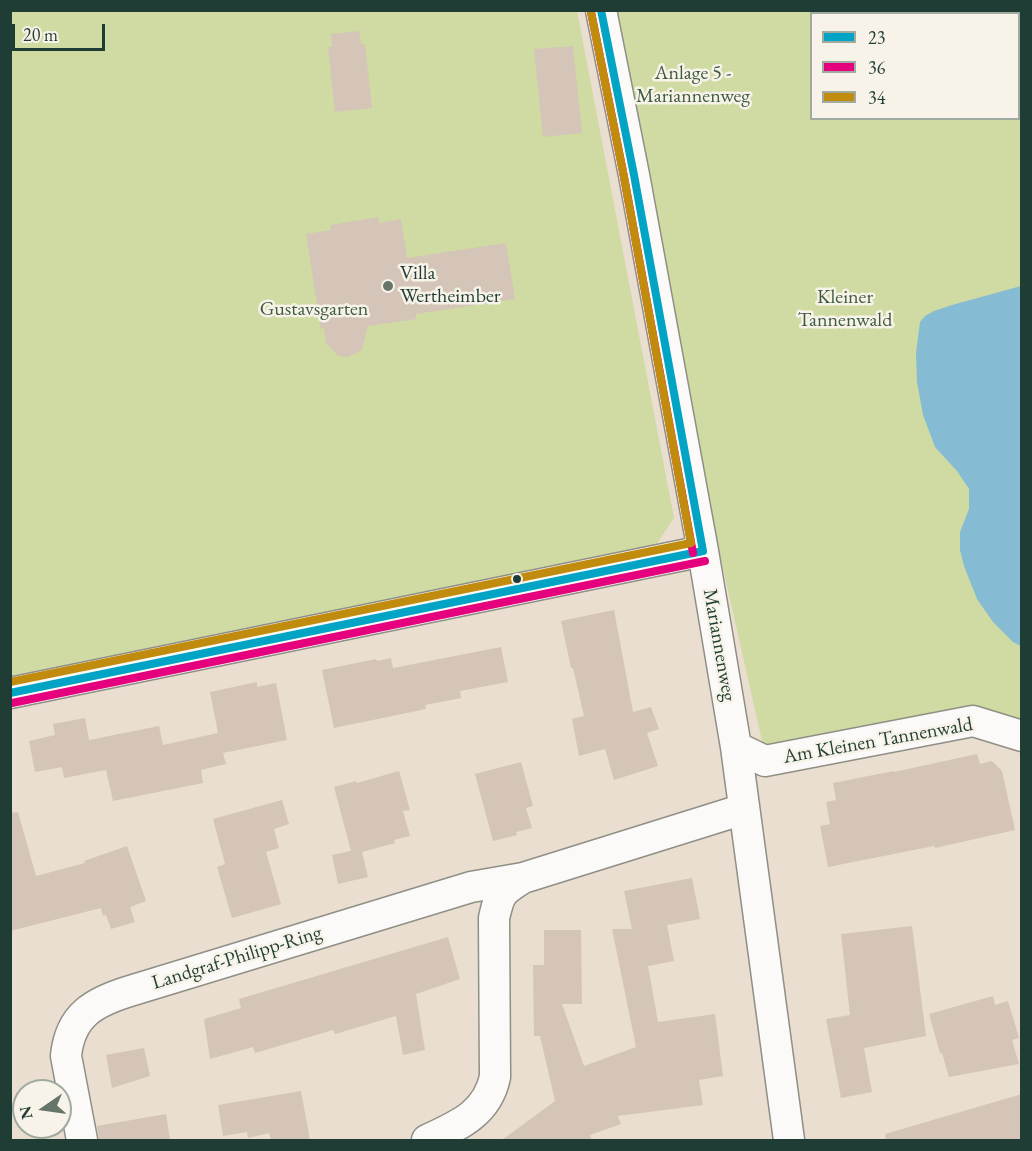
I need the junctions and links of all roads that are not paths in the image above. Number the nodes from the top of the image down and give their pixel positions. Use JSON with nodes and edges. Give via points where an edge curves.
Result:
{"nodes":[{"id":1,"x":601,"y":10,"type":"edge"},
{"id":2,"x":703,"y":550,"type":"junction"},
{"id":3,"x":10,"y":693,"type":"edge"},
{"id":4,"x":1022,"y":736,"type":"edge"},
{"id":5,"x":736,"y":747,"type":"junction"},
{"id":6,"x":744,"y":809,"type":"junction"},
{"id":7,"x":523,"y":878,"type":"junction"},
{"id":8,"x":82,"y":1140,"type":"edge"},
{"id":9,"x":428,"y":1140,"type":"edge"},
{"id":10,"x":789,"y":1140,"type":"edge"}],
"edges":[{"from":1,"to":2,"type":"street","name":"Mariannenweg"},
{"from":2,"to":3,"type":"street"},
{"from":2,"to":5,"type":"street","name":"Mariannenweg"},
{"from":4,"to":5,"type":"street","name":"Am Kleinen Tannenwald","via":[[973,721],[765,760]]},
{"from":5,"to":6,"type":"street","name":"Mariannenweg"},
{"from":6,"to":7,"type":"street","name":"Landgraf-Philipp-Ring"},
{"from":6,"to":10,"type":"street","name":"Mariannenweg"},
{"from":7,"to":8,"type":"street","name":"Landgraf-Philipp-Ring","via":[[471,887],[99,1002],[80,1018],[67,1044]]},
{"from":7,"to":9,"type":"street","name":"Landgraf-Philipp-Ring","via":[[505,889],[494,918],[492,1089],[475,1113]]}]}
